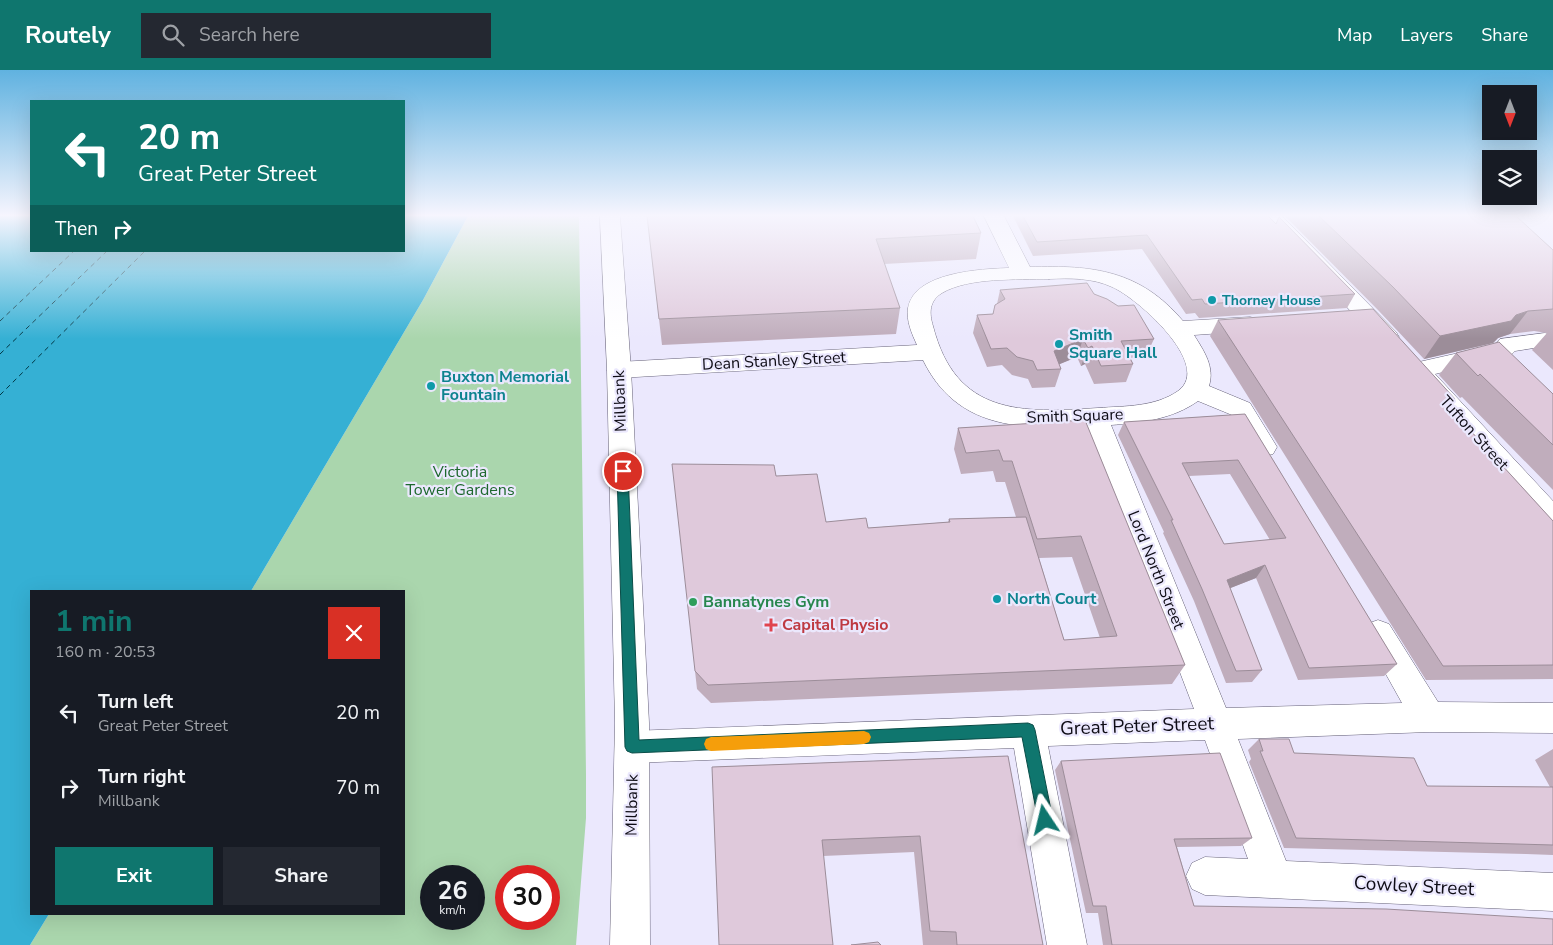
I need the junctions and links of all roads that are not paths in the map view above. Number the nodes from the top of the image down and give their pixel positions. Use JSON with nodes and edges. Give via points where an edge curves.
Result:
{"nodes":[{"id":1,"x":612,"y":257,"type":"edge"},
{"id":2,"x":1014,"y":257,"type":"edge"},
{"id":3,"x":1311,"y":257,"type":"edge"},
{"id":4,"x":1023,"y":274,"type":"junction"},
{"id":5,"x":1369,"y":316,"type":"junction"},
{"id":6,"x":1338,"y":318,"type":"edge"},
{"id":7,"x":1272,"y":323,"type":"edge"},
{"id":8,"x":1177,"y":329,"type":"junction"},
{"id":9,"x":1545,"y":340,"type":"edge"},
{"id":10,"x":930,"y":352,"type":"junction"},
{"id":11,"x":619,"y":370,"type":"junction"},
{"id":12,"x":1418,"y":370,"type":"junction"},
{"id":13,"x":1196,"y":390,"type":"junction"},
{"id":14,"x":1095,"y":417,"type":"junction"},
{"id":15,"x":1276,"y":466,"type":"edge"},
{"id":16,"x":1553,"y":519,"type":"edge"},
{"id":17,"x":1365,"y":611,"type":"edge"},
{"id":18,"x":1429,"y":717,"type":"junction"},
{"id":19,"x":1553,"y":718,"type":"edge"},
{"id":20,"x":1216,"y":724,"type":"junction"},
{"id":21,"x":1028,"y":730,"type":"junction"},
{"id":22,"x":632,"y":747,"type":"junction"},
{"id":23,"x":1205,"y":876,"type":"dead end"},
{"id":24,"x":1274,"y":879,"type":"junction"},
{"id":25,"x":1553,"y":892,"type":"edge"},
{"id":26,"x":630,"y":945,"type":"edge"},
{"id":27,"x":1067,"y":945,"type":"edge"}],
"edges":[{"from":1,"to":11,"type":"street","name":"Millbank"},
{"from":2,"to":4,"type":"street"},
{"from":3,"to":5,"type":"street","name":"Tufton Street"},
{"from":4,"to":8,"type":"street","name":"Smith Square","via":[[1078,272],[1125,284],[1153,304]]},
{"from":4,"to":10,"type":"street","name":"Smith Square","via":[[964,279],[945,284],[925,296],[918,310]]},
{"from":5,"to":6,"type":"street"},
{"from":5,"to":12,"type":"street","name":"Tufton Street"},
{"from":7,"to":8,"type":"street"},
{"from":8,"to":13,"type":"street","name":"Smith Square","via":[[1198,366],[1200,378]]},
{"from":9,"to":12,"type":"street","via":[[1508,344],[1502,351]]},
{"from":10,"to":11,"type":"street","name":"Dean Stanley Street"},
{"from":10,"to":14,"type":"street","name":"Smith Square","via":[[949,384],[961,395],[992,412],[1012,418],[1042,420]]},
{"from":11,"to":22,"type":"street","name":"Millbank"},
{"from":12,"to":16,"type":"street","name":"Tufton Street"},
{"from":13,"to":14,"type":"street","name":"Smith Square","via":[[1188,399],[1160,409]]},
{"from":13,"to":15,"type":"street","via":[[1241,409]]},
{"from":14,"to":20,"type":"street","name":"Lord North Street"},
{"from":17,"to":18,"type":"street"},
{"from":18,"to":19,"type":"street","name":"Great Peter Street"},
{"from":18,"to":20,"type":"street","name":"Great Peter Street"},
{"from":20,"to":21,"type":"street","name":"Great Peter Street"},
{"from":20,"to":24,"type":"street"},
{"from":21,"to":22,"type":"street","name":"Great Peter Street"},
{"from":21,"to":27,"type":"street"},
{"from":22,"to":26,"type":"street","name":"Millbank"},
{"from":23,"to":24,"type":"street","name":"Cowley Street"},
{"from":24,"to":25,"type":"street","name":"Cowley Street"}]}
